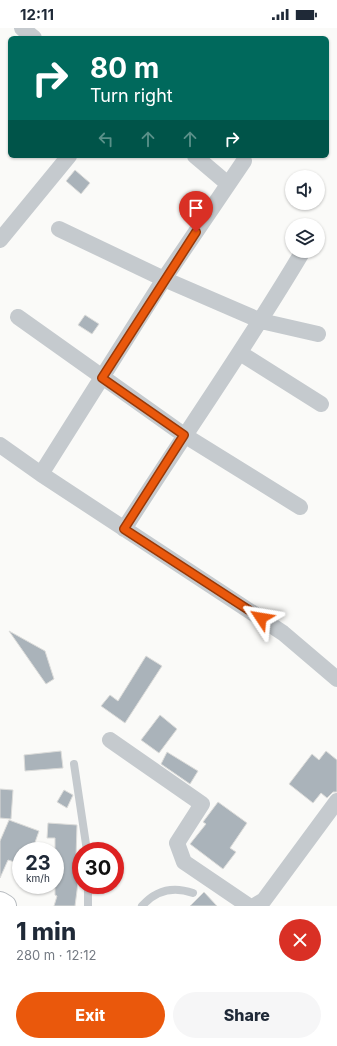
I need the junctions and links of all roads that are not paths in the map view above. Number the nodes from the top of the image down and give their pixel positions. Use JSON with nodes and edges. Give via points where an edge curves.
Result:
{"nodes":[{"id":1,"x":22,"y":28,"type":"edge"},
{"id":2,"x":32,"y":36,"type":"edge"},
{"id":3,"x":67,"y":158,"type":"edge"},
{"id":4,"x":197,"y":158,"type":"edge"},
{"id":5,"x":244,"y":161,"type":"dead end"},
{"id":6,"x":228,"y":184,"type":"junction"},
{"id":7,"x":59,"y":229,"type":"dead end"},
{"id":8,"x":0,"y":240,"type":"edge"},
{"id":9,"x":299,"y":258,"type":"edge"},
{"id":10,"x":164,"y":279,"type":"junction"},
{"id":11,"x":18,"y":317,"type":"dead end"},
{"id":12,"x":261,"y":321,"type":"junction"},
{"id":13,"x":318,"y":334,"type":"dead end"},
{"id":14,"x":240,"y":352,"type":"junction"},
{"id":15,"x":102,"y":378,"type":"junction"},
{"id":16,"x":321,"y":404,"type":"dead end"},
{"id":17,"x":184,"y":435,"type":"junction"},
{"id":18,"x":0,"y":445,"type":"edge"},
{"id":19,"x":41,"y":474,"type":"junction"},
{"id":20,"x":300,"y":507,"type":"dead end"},
{"id":21,"x":124,"y":529,"type":"junction"},
{"id":22,"x":337,"y":679,"type":"edge"},
{"id":23,"x":110,"y":740,"type":"dead end"},
{"id":24,"x":74,"y":764,"type":"dead end"},
{"id":25,"x":335,"y":807,"type":"edge"},
{"id":26,"x":86,"y":842,"type":"edge"},
{"id":27,"x":193,"y":893,"type":"dead end"},
{"id":28,"x":88,"y":894,"type":"edge"},
{"id":29,"x":0,"y":903,"type":"edge"},
{"id":30,"x":5,"y":906,"type":"edge"},
{"id":31,"x":88,"y":906,"type":"edge"},
{"id":32,"x":142,"y":906,"type":"edge"},
{"id":33,"x":249,"y":906,"type":"edge"},
{"id":34,"x":254,"y":906,"type":"edge"}],
"edges":[{"from":1,"to":2,"type":"street"},
{"from":3,"to":8,"type":"street"},
{"from":4,"to":6,"type":"street"},
{"from":5,"to":6,"type":"street"},
{"from":6,"to":10,"type":"street"},
{"from":7,"to":10,"type":"street"},
{"from":9,"to":12,"type":"street"},
{"from":10,"to":12,"type":"street"},
{"from":10,"to":15,"type":"street"},
{"from":11,"to":15,"type":"street"},
{"from":12,"to":13,"type":"street"},
{"from":12,"to":14,"type":"street"},
{"from":14,"to":16,"type":"street"},
{"from":14,"to":17,"type":"street"},
{"from":15,"to":17,"type":"street"},
{"from":15,"to":19,"type":"street"},
{"from":17,"to":20,"type":"street"},
{"from":17,"to":21,"type":"street"},
{"from":18,"to":19,"type":"street"},
{"from":19,"to":21,"type":"street"},
{"from":21,"to":22,"type":"street","via":[[283,633]]},
{"from":23,"to":33,"type":"street","via":[[202,804],[178,844],[184,862]]},
{"from":24,"to":26,"type":"lane"},
{"from":25,"to":34,"type":"street","via":[[264,900]]},
{"from":27,"to":32,"type":"lane","via":[[175,888],[153,896]]},
{"from":28,"to":31,"type":"lane"},
{"from":29,"to":30,"type":"highway"}]}
